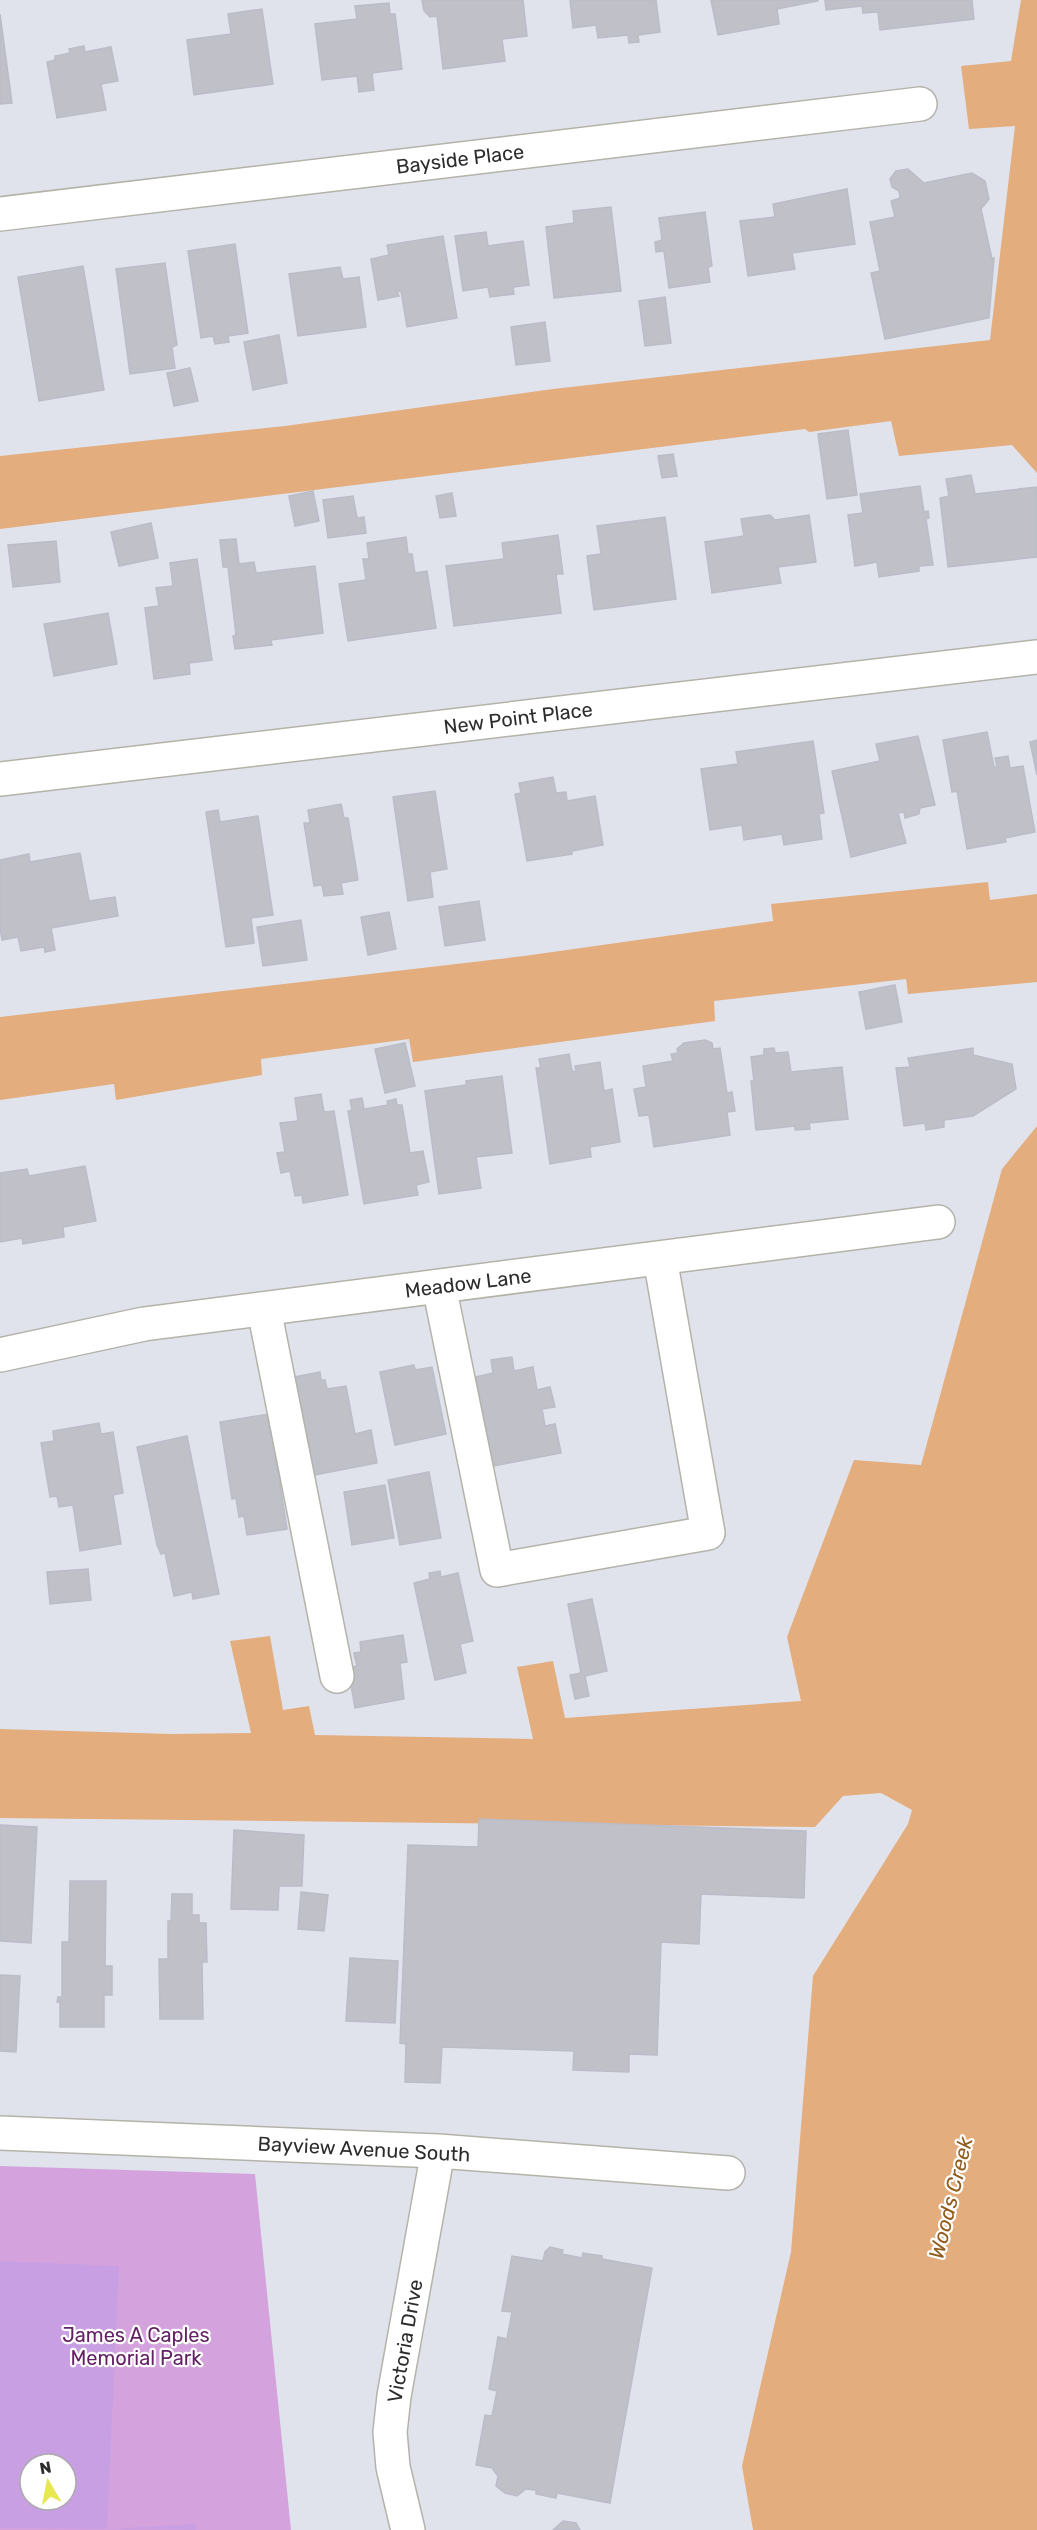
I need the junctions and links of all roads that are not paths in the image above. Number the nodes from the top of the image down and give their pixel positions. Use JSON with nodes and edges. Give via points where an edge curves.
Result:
{"nodes":[{"id":1,"x":920,"y":104,"type":"dead end"},
{"id":2,"x":0,"y":214,"type":"edge"},
{"id":3,"x":1037,"y":657,"type":"edge"},
{"id":4,"x":0,"y":779,"type":"edge"},
{"id":5,"x":938,"y":1222,"type":"dead end"},
{"id":6,"x":660,"y":1258,"type":"junction"},
{"id":7,"x":439,"y":1286,"type":"junction"},
{"id":8,"x":264,"y":1309,"type":"junction"},
{"id":9,"x":0,"y":1356,"type":"edge"},
{"id":10,"x":337,"y":1676,"type":"dead end"},
{"id":11,"x":0,"y":2133,"type":"edge"},
{"id":12,"x":438,"y":2151,"type":"junction"},
{"id":13,"x":728,"y":2173,"type":"dead end"},
{"id":14,"x":408,"y":2530,"type":"edge"}],
"edges":[{"from":1,"to":2,"type":"street","name":"Bayside Place"},
{"from":3,"to":4,"type":"street","name":"New Point Place"},
{"from":5,"to":6,"type":"street","name":"Meadow Lane"},
{"from":6,"to":7,"type":"street","name":"Meadow Lane"},
{"from":6,"to":7,"type":"street","via":[[708,1533],[497,1570]]},
{"from":7,"to":8,"type":"street","name":"Meadow Lane"},
{"from":8,"to":9,"type":"street","name":"Meadow Lane","via":[[144,1324]]},
{"from":8,"to":10,"type":"street"},
{"from":11,"to":12,"type":"street","name":"Bayview Avenue South"},
{"from":12,"to":13,"type":"street","name":"Bayview Avenue South"},
{"from":12,"to":14,"type":"street","name":"Victoria Drive","via":[[390,2432],[393,2467]]}]}
